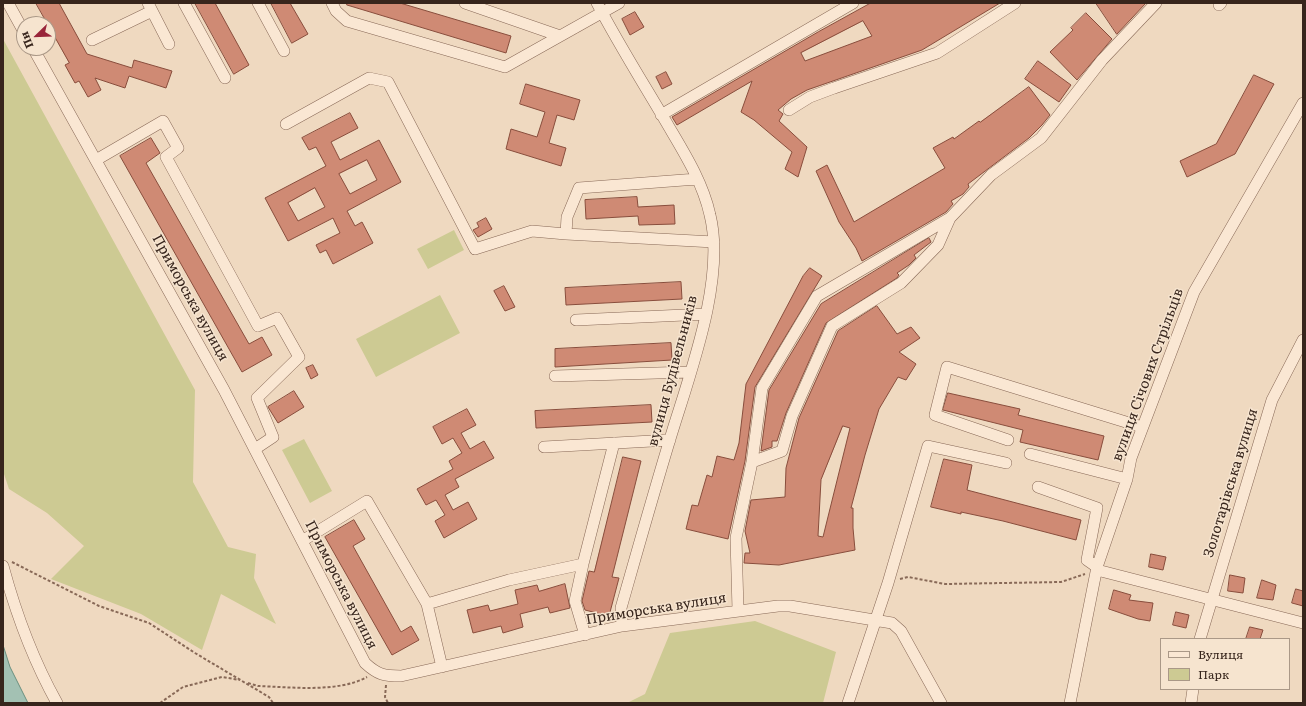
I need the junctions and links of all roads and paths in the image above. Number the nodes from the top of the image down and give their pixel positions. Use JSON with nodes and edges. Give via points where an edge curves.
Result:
{"nodes":[{"id":1,"x":8,"y":3,"type":"edge"},
{"id":2,"x":184,"y":3,"type":"edge"},
{"id":3,"x":258,"y":3,"type":"edge"},
{"id":4,"x":332,"y":3,"type":"edge"},
{"id":5,"x":465,"y":3,"type":"edge"},
{"id":6,"x":619,"y":3,"type":"edge"},
{"id":7,"x":854,"y":3,"type":"edge"},
{"id":8,"x":1015,"y":3,"type":"edge"},
{"id":9,"x":1156,"y":3,"type":"edge"},
{"id":10,"x":150,"y":7,"type":"edge"},
{"id":11,"x":599,"y":8,"type":"edge"},
{"id":12,"x":16,"y":18,"type":"edge"},
{"id":13,"x":560,"y":36,"type":"junction"},
{"id":14,"x":92,"y":40,"type":"dead end"},
{"id":15,"x":169,"y":44,"type":"dead end"},
{"id":16,"x":284,"y":51,"type":"dead end"},
{"id":17,"x":38,"y":56,"type":"edge"},
{"id":18,"x":225,"y":78,"type":"dead end"},
{"id":19,"x":1303,"y":103,"type":"edge"},
{"id":20,"x":789,"y":110,"type":"dead end"},
{"id":21,"x":661,"y":115,"type":"junction"},
{"id":22,"x":286,"y":124,"type":"dead end"},
{"id":23,"x":96,"y":160,"type":"junction"},
{"id":24,"x":697,"y":179,"type":"junction"},
{"id":25,"x":950,"y":218,"type":"junction"},
{"id":26,"x":566,"y":234,"type":"junction"},
{"id":27,"x":714,"y":242,"type":"junction"},
{"id":28,"x":706,"y":314,"type":"junction"},
{"id":29,"x":576,"y":320,"type":"dead end"},
{"id":30,"x":1303,"y":340,"type":"edge"},
{"id":31,"x":691,"y":372,"type":"junction"},
{"id":32,"x":555,"y":376,"type":"dead end"},
{"id":33,"x":1142,"y":427,"type":"junction"},
{"id":34,"x":670,"y":440,"type":"junction"},
{"id":35,"x":1008,"y":440,"type":"dead end"},
{"id":36,"x":614,"y":443,"type":"junction"},
{"id":37,"x":544,"y":447,"type":"dead end"},
{"id":38,"x":255,"y":449,"type":"junction"},
{"id":39,"x":1030,"y":454,"type":"dead end"},
{"id":40,"x":752,"y":462,"type":"junction"},
{"id":41,"x":1006,"y":463,"type":"dead end"},
{"id":42,"x":1127,"y":479,"type":"junction"},
{"id":43,"x":1038,"y":487,"type":"dead end"},
{"id":44,"x":302,"y":541,"type":"junction"},
{"id":45,"x":6,"y":563,"type":"edge"},
{"id":46,"x":583,"y":564,"type":"junction"},
{"id":47,"x":1097,"y":569,"type":"junction"},
{"id":48,"x":888,"y":583,"type":"junction"},
{"id":49,"x":1211,"y":599,"type":"junction"},
{"id":50,"x":427,"y":604,"type":"junction"},
{"id":51,"x":738,"y":610,"type":"junction"},
{"id":52,"x":875,"y":620,"type":"junction"},
{"id":53,"x":1303,"y":623,"type":"edge"},
{"id":54,"x":622,"y":626,"type":"junction"},
{"id":55,"x":585,"y":635,"type":"junction"},
{"id":56,"x":1200,"y":638,"type":"edge"},
{"id":57,"x":442,"y":668,"type":"junction"},
{"id":58,"x":376,"y":672,"type":"junction"},
{"id":59,"x":387,"y":676,"type":"junction"},
{"id":60,"x":242,"y":680,"type":"junction"},
{"id":61,"x":1193,"y":690,"type":"edge"},
{"id":62,"x":57,"y":703,"type":"edge"},
{"id":63,"x":160,"y":703,"type":"edge"},
{"id":64,"x":273,"y":703,"type":"edge"},
{"id":65,"x":388,"y":703,"type":"edge"},
{"id":66,"x":848,"y":703,"type":"edge"},
{"id":67,"x":941,"y":703,"type":"edge"},
{"id":68,"x":1070,"y":703,"type":"edge"},
{"id":69,"x":1191,"y":703,"type":"edge"}],
"edges":[{"from":1,"to":12,"type":"street"},
{"from":2,"to":18,"type":"street"},
{"from":3,"to":16,"type":"street"},
{"from":4,"to":13,"type":"street","via":[[336,11],[348,21],[505,67]]},
{"from":5,"to":13,"type":"street"},
{"from":6,"to":11,"type":"street"},
{"from":7,"to":21,"type":"street"},
{"from":8,"to":20,"type":"street","via":[[937,53],[810,97]]},
{"from":9,"to":25,"type":"street","via":[[1102,60],[1041,138],[992,175]]},
{"from":10,"to":14,"type":"street"},
{"from":10,"to":15,"type":"street"},
{"from":11,"to":13,"type":"street"},
{"from":11,"to":21,"type":"street","name":"вулиця Будівельників"},
{"from":17,"to":23,"type":"street","name":"Приморська вулиця"},
{"from":19,"to":33,"type":"street","name":"вулиця Січових Стрільців","via":[[1194,292]]},
{"from":21,"to":24,"type":"street","name":"вулиця Будівельників"},
{"from":22,"to":26,"type":"street","via":[[369,78],[388,82],[475,249],[532,231]]},
{"from":23,"to":38,"type":"street","name":"Приморська вулиця"},
{"from":23,"to":38,"type":"street","via":[[163,121],[178,148],[166,157],[258,326],[277,318],[298,357],[257,398],[273,437]]},
{"from":24,"to":26,"type":"street","via":[[579,188],[567,216]]},
{"from":24,"to":27,"type":"street","name":"вулиця Будівельників","via":[[711,215]]},
{"from":25,"to":40,"type":"street","via":[[938,245],[901,283],[832,326],[792,416],[782,451]]},
{"from":25,"to":40,"type":"street","via":[[817,296],[762,388]]},
{"from":26,"to":27,"type":"street"},
{"from":27,"to":28,"type":"street","name":"вулиця Будівельників"},
{"from":28,"to":29,"type":"street"},
{"from":28,"to":31,"type":"street","name":"вулиця Будівельників"},
{"from":30,"to":49,"type":"street","name":"Золотарівська вулиця","via":[[1272,400]]},
{"from":31,"to":32,"type":"street"},
{"from":31,"to":34,"type":"street","name":"вулиця Будівельників"},
{"from":33,"to":35,"type":"street","via":[[947,367],[935,415]]},
{"from":33,"to":42,"type":"street","name":"вулиця Січових Стрільців"},
{"from":34,"to":36,"type":"street"},
{"from":34,"to":54,"type":"street","name":"вулиця Будівельників","via":[[621,608]]},
{"from":36,"to":37,"type":"street"},
{"from":36,"to":46,"type":"street"},
{"from":38,"to":44,"type":"street","name":"Приморська вулиця"},
{"from":39,"to":42,"type":"street"},
{"from":40,"to":51,"type":"street","via":[[736,538]]},
{"from":41,"to":48,"type":"street","via":[[928,446]]},
{"from":42,"to":47,"type":"street","name":"вулиця Січових Стрільців"},
{"from":43,"to":47,"type":"street","via":[[1097,508],[1087,560]]},
{"from":44,"to":50,"type":"street","via":[[367,501]]},
{"from":44,"to":58,"type":"street","name":"Приморська вулиця","via":[[365,663]]},
{"from":45,"to":60,"type":"path","via":[[99,606],[149,623]]},
{"from":45,"to":62,"type":"street","via":[[12,598],[31,651]]},
{"from":46,"to":50,"type":"street","via":[[509,580]]},
{"from":46,"to":55,"type":"street","via":[[575,601]]},
{"from":47,"to":48,"type":"path","via":[[1061,582],[945,584],[908,576]]},
{"from":47,"to":49,"type":"street"},
{"from":47,"to":68,"type":"street","name":"вулиця Січових Стрільців"},
{"from":48,"to":52,"type":"street"},
{"from":49,"to":53,"type":"street"},
{"from":49,"to":56,"type":"street","name":"Золотарівська вулиця"},
{"from":50,"to":57,"type":"street"},
{"from":51,"to":52,"type":"street","name":"Приморська вулиця","via":[[790,606]]},
{"from":51,"to":54,"type":"street","name":"Приморська вулиця"},
{"from":52,"to":66,"type":"street"},
{"from":52,"to":67,"type":"street","name":"Приморська вулиця","via":[[892,623],[901,631]]},
{"from":54,"to":55,"type":"street","name":"Приморська вулиця"},
{"from":55,"to":57,"type":"street","name":"Приморська вулиця"},
{"from":57,"to":59,"type":"street","name":"Приморська вулиця","via":[[401,676]]},
{"from":58,"to":59,"type":"street","name":"Приморська вулиця"},
{"from":58,"to":60,"type":"path","via":[[359,682],[326,687],[258,686]]},
{"from":59,"to":65,"type":"path","via":[[385,697]]},
{"from":60,"to":63,"type":"path","via":[[222,677],[183,687]]},
{"from":60,"to":64,"type":"path","via":[[269,697]]},
{"from":61,"to":69,"type":"street"}]}
